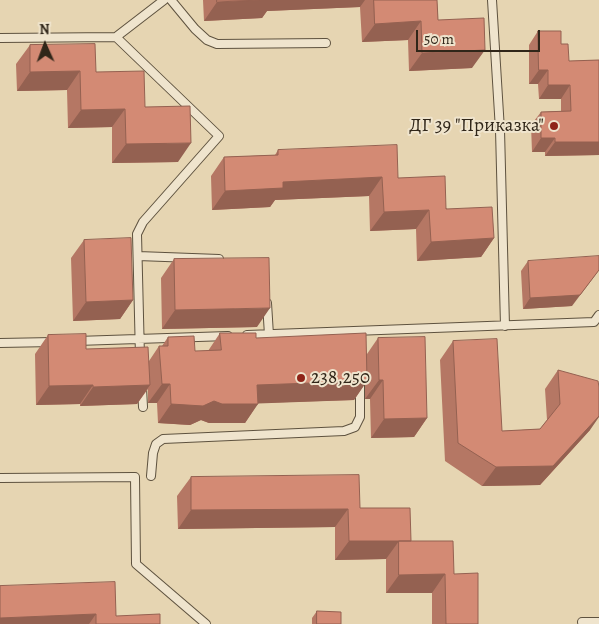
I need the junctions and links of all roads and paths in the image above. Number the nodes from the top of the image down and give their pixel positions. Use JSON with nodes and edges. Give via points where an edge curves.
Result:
{"nodes":[{"id":1,"x":164,"y":0,"type":"edge"},
{"id":2,"x":171,"y":0,"type":"edge"},
{"id":3,"x":492,"y":0,"type":"edge"},
{"id":4,"x":116,"y":37,"type":"junction"},
{"id":5,"x":0,"y":38,"type":"edge"},
{"id":6,"x":326,"y":43,"type":"dead end"},
{"id":7,"x":138,"y":256,"type":"junction"},
{"id":8,"x":232,"y":260,"type":"edge"},
{"id":9,"x":267,"y":297,"type":"edge"},
{"id":10,"x":599,"y":315,"type":"edge"},
{"id":11,"x":505,"y":326,"type":"junction"},
{"id":12,"x":359,"y":332,"type":"junction"},
{"id":13,"x":269,"y":335,"type":"junction"},
{"id":14,"x":232,"y":336,"type":"edge"},
{"id":15,"x":241,"y":336,"type":"edge"},
{"id":16,"x":139,"y":339,"type":"junction"},
{"id":17,"x":69,"y":341,"type":"edge"},
{"id":18,"x":359,"y":341,"type":"edge"},
{"id":19,"x":59,"y":342,"type":"edge"},
{"id":20,"x":0,"y":343,"type":"edge"},
{"id":21,"x":140,"y":368,"type":"edge"},
{"id":22,"x":360,"y":370,"type":"edge"},
{"id":23,"x":141,"y":378,"type":"edge"},
{"id":24,"x":143,"y":406,"type":"edge"},
{"id":25,"x":151,"y":476,"type":"dead end"},
{"id":26,"x":0,"y":478,"type":"edge"},
{"id":27,"x":582,"y":622,"type":"dead end"},
{"id":28,"x":599,"y":622,"type":"edge"},
{"id":29,"x":206,"y":624,"type":"edge"}],
"edges":[{"from":1,"to":4,"type":"lane"},
{"from":2,"to":6,"type":"lane","via":[[195,30],[217,44]]},
{"from":3,"to":11,"type":"lane","via":[[500,130]]},
{"from":4,"to":5,"type":"lane"},
{"from":4,"to":7,"type":"lane","via":[[219,136],[143,222],[137,234]]},
{"from":7,"to":8,"type":"lane"},
{"from":7,"to":16,"type":"lane"},
{"from":9,"to":13,"type":"lane"},
{"from":10,"to":11,"type":"lane","via":[[594,322]]},
{"from":11,"to":12,"type":"lane"},
{"from":12,"to":13,"type":"lane"},
{"from":12,"to":18,"type":"lane"},
{"from":13,"to":15,"type":"lane"},
{"from":14,"to":16,"type":"lane"},
{"from":16,"to":17,"type":"lane"},
{"from":16,"to":21,"type":"lane"},
{"from":19,"to":20,"type":"lane"},
{"from":22,"to":25,"type":"lane","via":[[360,417],[355,427],[344,431],[163,439],[156,444],[153,453]]},
{"from":23,"to":24,"type":"lane"},
{"from":26,"to":29,"type":"lane","via":[[135,477],[136,564]]},
{"from":27,"to":28,"type":"lane"}]}
